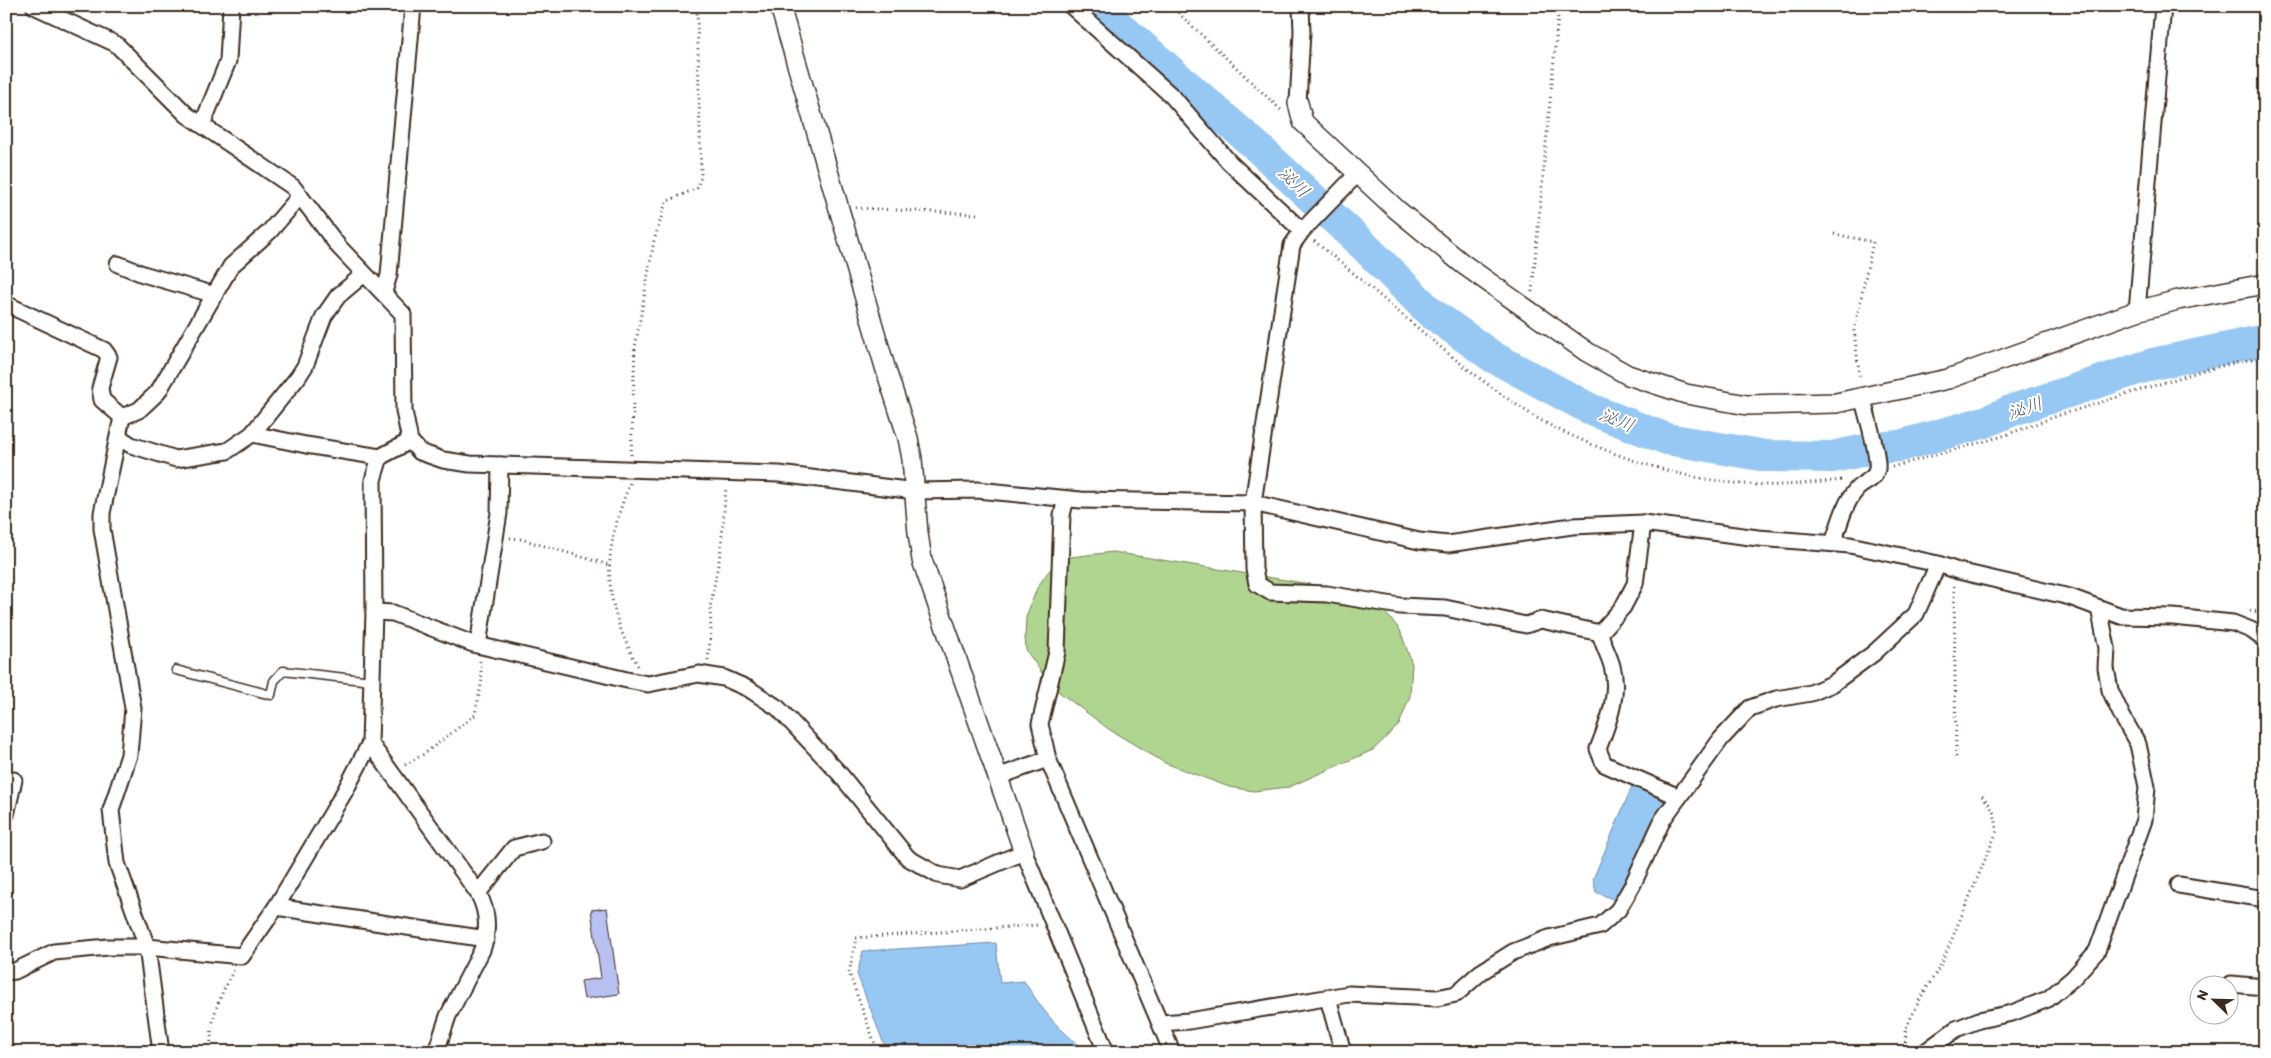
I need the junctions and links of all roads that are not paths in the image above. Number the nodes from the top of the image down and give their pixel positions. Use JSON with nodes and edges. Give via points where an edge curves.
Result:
{"nodes":[{"id":1,"x":34,"y":6,"type":"edge"},
{"id":2,"x":231,"y":6,"type":"edge"},
{"id":3,"x":413,"y":6,"type":"edge"},
{"id":4,"x":780,"y":6,"type":"edge"},
{"id":5,"x":1071,"y":6,"type":"edge"},
{"id":6,"x":1301,"y":6,"type":"edge"},
{"id":7,"x":2163,"y":6,"type":"edge"},
{"id":8,"x":62,"y":12,"type":"edge"},
{"id":9,"x":1298,"y":103,"type":"joint"},
{"id":10,"x":202,"y":124,"type":"junction"},
{"id":11,"x":1353,"y":178,"type":"junction"},
{"id":12,"x":300,"y":196,"type":"junction"},
{"id":13,"x":1306,"y":227,"type":"junction"},
{"id":14,"x":118,"y":264,"type":"dead end"},
{"id":15,"x":364,"y":274,"type":"junction"},
{"id":16,"x":2265,"y":284,"type":"edge"},
{"id":17,"x":384,"y":292,"type":"junction"},
{"id":18,"x":215,"y":295,"type":"junction"},
{"id":19,"x":6,"y":304,"type":"edge"},
{"id":20,"x":2137,"y":311,"type":"junction"},
{"id":21,"x":1862,"y":398,"type":"junction"},
{"id":22,"x":122,"y":417,"type":"junction"},
{"id":23,"x":252,"y":434,"type":"junction"},
{"id":24,"x":119,"y":437,"type":"junction"},
{"id":25,"x":410,"y":441,"type":"junction"},
{"id":26,"x":380,"y":456,"type":"junction"},
{"id":27,"x":500,"y":464,"type":"junction"},
{"id":28,"x":915,"y":491,"type":"junction"},
{"id":29,"x":1066,"y":499,"type":"junction"},
{"id":30,"x":1253,"y":503,"type":"junction"},
{"id":31,"x":1643,"y":523,"type":"junction"},
{"id":32,"x":1833,"y":543,"type":"junction"},
{"id":33,"x":1938,"y":564,"type":"junction"},
{"id":34,"x":2099,"y":608,"type":"junction"},
{"id":35,"x":374,"y":612,"type":"junction"},
{"id":36,"x":1600,"y":633,"type":"junction"},
{"id":37,"x":2265,"y":640,"type":"edge"},
{"id":38,"x":478,"y":645,"type":"junction"},
{"id":39,"x":176,"y":670,"type":"dead end"},
{"id":40,"x":372,"y":682,"type":"junction"},
{"id":41,"x":370,"y":744,"type":"junction"},
{"id":42,"x":1048,"y":759,"type":"junction"},
{"id":43,"x":998,"y":777,"type":"junction"},
{"id":44,"x":14,"y":780,"type":"dead end"},
{"id":45,"x":1679,"y":797,"type":"junction"},
{"id":46,"x":6,"y":815,"type":"edge"},
{"id":47,"x":542,"y":841,"type":"dead end"},
{"id":48,"x":1024,"y":852,"type":"junction"},
{"id":49,"x":2179,"y":885,"type":"dead end"},
{"id":50,"x":478,"y":893,"type":"junction"},
{"id":51,"x":2265,"y":899,"type":"edge"},
{"id":52,"x":276,"y":907,"type":"junction"},
{"id":53,"x":486,"y":940,"type":"junction"},
{"id":54,"x":147,"y":947,"type":"junction"},
{"id":55,"x":6,"y":972,"type":"edge"},
{"id":56,"x":2238,"y":984,"type":"edge"},
{"id":57,"x":2265,"y":986,"type":"edge"},
{"id":58,"x":1328,"y":998,"type":"junction"},
{"id":59,"x":1160,"y":1023,"type":"junction"},
{"id":60,"x":161,"y":1052,"type":"edge"},
{"id":61,"x":436,"y":1052,"type":"edge"},
{"id":62,"x":1106,"y":1052,"type":"edge"},
{"id":63,"x":1172,"y":1052,"type":"edge"},
{"id":64,"x":1343,"y":1052,"type":"edge"},
{"id":65,"x":1925,"y":1052,"type":"edge"}],
"edges":[{"from":1,"to":8,"type":"street"},
{"from":2,"to":10,"type":"street","via":[[228,61]]},
{"from":3,"to":17,"type":"street","via":[[389,275]]},
{"from":4,"to":28,"type":"street","via":[[908,438]]},
{"from":5,"to":13,"type":"street","via":[[1172,96],[1229,162]]},
{"from":6,"to":9,"type":"street"},
{"from":7,"to":20,"type":"street"},
{"from":8,"to":10,"type":"street","via":[[116,44],[188,115]]},
{"from":9,"to":11,"type":"street","via":[[1303,122]]},
{"from":10,"to":12,"type":"street","via":[[293,187]]},
{"from":11,"to":13,"type":"street"},
{"from":11,"to":21,"type":"street","via":[[1530,312],[1587,352],[1628,375],[1686,394],[1747,405],[1836,403]]},
{"from":12,"to":15,"type":"street"},
{"from":12,"to":18,"type":"street","via":[[269,232],[231,266]]},
{"from":13,"to":30,"type":"street","via":[[1292,245]]},
{"from":14,"to":18,"type":"street"},
{"from":15,"to":17,"type":"street"},
{"from":15,"to":23,"type":"street","via":[[338,296],[324,316],[298,377]]},
{"from":16,"to":20,"type":"street"},
{"from":17,"to":25,"type":"street","via":[[403,314],[404,411]]},
{"from":18,"to":22,"type":"street","via":[[158,392],[139,410]]},
{"from":19,"to":22,"type":"street","via":[[104,350],[109,357],[100,388],[102,400]]},
{"from":20,"to":21,"type":"street","via":[[1948,379]]},
{"from":21,"to":32,"type":"street","via":[[1869,419],[1876,472],[1856,489]]},
{"from":22,"to":24,"type":"street"},
{"from":23,"to":24,"type":"street","via":[[227,451],[176,460],[131,445]]},
{"from":23,"to":26,"type":"street"},
{"from":24,"to":54,"type":"street","via":[[102,512],[102,529],[133,708],[130,755],[111,810],[117,863]]},
{"from":25,"to":26,"type":"street"},
{"from":25,"to":27,"type":"street","via":[[420,452],[443,460]]},
{"from":26,"to":35,"type":"street","via":[[373,480]]},
{"from":27,"to":28,"type":"street","via":[[779,474]]},
{"from":27,"to":38,"type":"street","via":[[499,513]]},
{"from":28,"to":29,"type":"street","via":[[977,490]]},
{"from":28,"to":43,"type":"street","via":[[922,560]]},
{"from":29,"to":30,"type":"street"},
{"from":29,"to":42,"type":"street","via":[[1062,515],[1057,652],[1040,724]]},
{"from":30,"to":31,"type":"street","via":[[1419,541],[1448,544],[1572,526]]},
{"from":30,"to":36,"type":"street","via":[[1254,569],[1257,584],[1270,592],[1327,594],[1400,606],[1445,608],[1526,625],[1541,620]]},
{"from":31,"to":32,"type":"street","via":[[1758,538]]},
{"from":31,"to":36,"type":"street","via":[[1635,584],[1623,607]]},
{"from":32,"to":33,"type":"street"},
{"from":33,"to":34,"type":"street","via":[[2070,597]]},
{"from":33,"to":45,"type":"street","via":[[1916,614],[1874,653],[1832,684],[1811,693],[1776,699],[1750,708],[1720,738]]},
{"from":34,"to":37,"type":"street","via":[[2121,616],[2232,623]]},
{"from":34,"to":65,"type":"street","via":[[2107,648],[2110,690],[2138,744],[2147,787],[2144,820],[2096,951],[2073,978],[2048,999],[1956,1029]]},
{"from":35,"to":38,"type":"street","via":[[393,613]]},
{"from":35,"to":40,"type":"street"},
{"from":36,"to":45,"type":"street","via":[[1612,666],[1615,686],[1611,714],[1598,749],[1604,764]]},
{"from":38,"to":48,"type":"street","via":[[648,684],[699,674],[724,678],[778,708],[840,773],[908,858],[938,875],[960,879]]},
{"from":39,"to":40,"type":"lane","via":[[271,695],[274,681],[283,671]]},
{"from":40,"to":41,"type":"street"},
{"from":41,"to":50,"type":"street"},
{"from":41,"to":52,"type":"street"},
{"from":42,"to":43,"type":"street"},
{"from":42,"to":59,"type":"street"},
{"from":43,"to":48,"type":"street"},
{"from":44,"to":46,"type":"street"},
{"from":45,"to":58,"type":"street","via":[[1663,819],[1618,910],[1600,926],[1550,938],[1513,952],[1481,972],[1456,994],[1437,998],[1349,994]]},
{"from":47,"to":50,"type":"street","via":[[514,848]]},
{"from":48,"to":62,"type":"street"},
{"from":49,"to":51,"type":"street"},
{"from":50,"to":53,"type":"street","via":[[486,914]]},
{"from":52,"to":53,"type":"street"},
{"from":52,"to":54,"type":"street","via":[[242,956]]},
{"from":53,"to":61,"type":"street","via":[[448,1016]]},
{"from":54,"to":55,"type":"street","via":[[108,946],[54,952],[15,971]]},
{"from":54,"to":60,"type":"street"},
{"from":56,"to":57,"type":"street"},
{"from":58,"to":59,"type":"street"},
{"from":58,"to":64,"type":"street"},
{"from":59,"to":63,"type":"street"}]}
